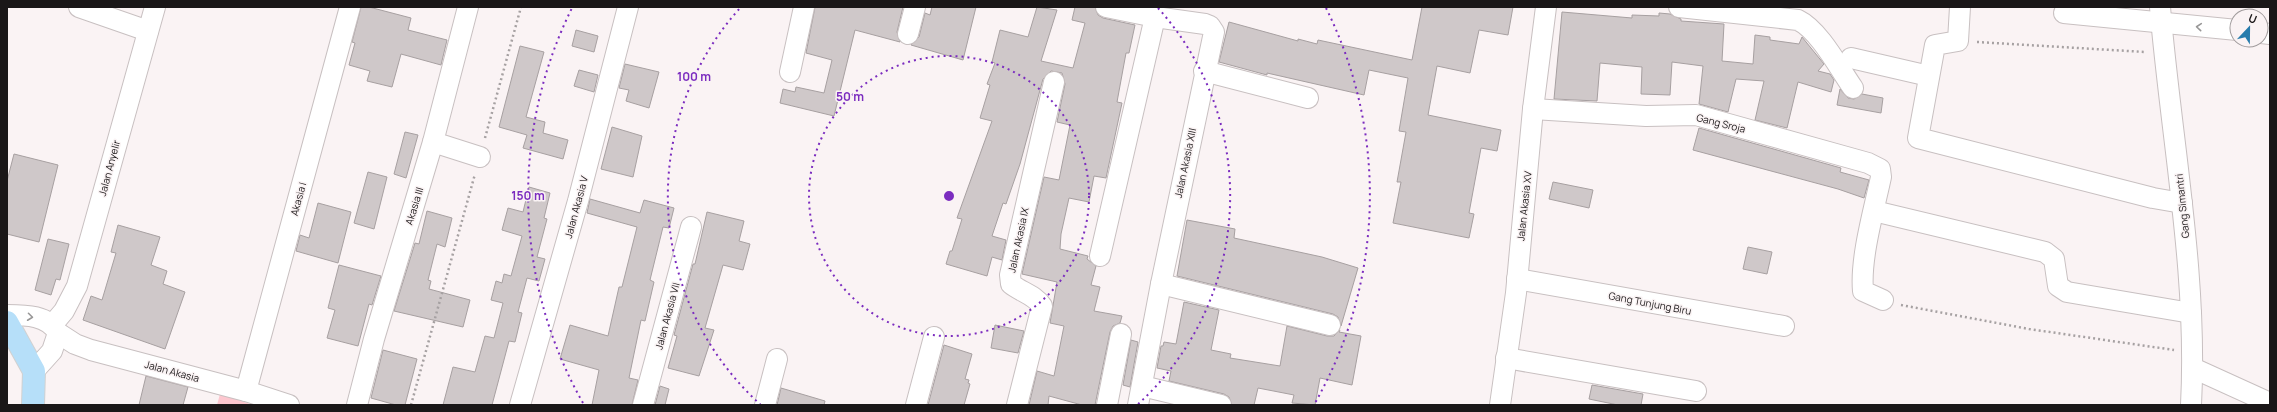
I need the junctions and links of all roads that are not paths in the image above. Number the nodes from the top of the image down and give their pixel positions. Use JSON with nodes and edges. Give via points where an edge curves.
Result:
{"nodes":[{"id":1,"x":79,"y":7,"type":"edge"},
{"id":2,"x":155,"y":7,"type":"edge"},
{"id":3,"x":350,"y":7,"type":"edge"},
{"id":4,"x":468,"y":7,"type":"edge"},
{"id":5,"x":628,"y":7,"type":"edge"},
{"id":6,"x":804,"y":7,"type":"edge"},
{"id":7,"x":915,"y":7,"type":"edge"},
{"id":8,"x":1106,"y":7,"type":"edge"},
{"id":9,"x":1546,"y":7,"type":"edge"},
{"id":10,"x":1679,"y":7,"type":"edge"},
{"id":11,"x":1960,"y":7,"type":"edge"},
{"id":12,"x":2064,"y":13,"type":"dead end"},
{"id":13,"x":2161,"y":15,"type":"edge"},
{"id":14,"x":1155,"y":17,"type":"junction"},
{"id":15,"x":2229,"y":28,"type":"edge"},
{"id":16,"x":148,"y":31,"type":"junction"},
{"id":17,"x":908,"y":34,"type":"dead end"},
{"id":18,"x":1851,"y":58,"type":"dead end"},
{"id":19,"x":1204,"y":71,"type":"junction"},
{"id":20,"x":790,"y":72,"type":"dead end"},
{"id":21,"x":1929,"y":76,"type":"junction"},
{"id":22,"x":1054,"y":82,"type":"dead end"},
{"id":23,"x":1853,"y":88,"type":"dead end"},
{"id":24,"x":1308,"y":98,"type":"dead end"},
{"id":25,"x":1533,"y":109,"type":"junction"},
{"id":26,"x":433,"y":142,"type":"junction"},
{"id":27,"x":480,"y":157,"type":"road end"},
{"id":28,"x":2182,"y":203,"type":"junction"},
{"id":29,"x":1874,"y":211,"type":"junction"},
{"id":30,"x":691,"y":227,"type":"dead end"},
{"id":31,"x":1100,"y":256,"type":"dead end"},
{"id":32,"x":1517,"y":279,"type":"junction"},
{"id":33,"x":1160,"y":284,"type":"junction"},
{"id":34,"x":1883,"y":300,"type":"road end"},
{"id":35,"x":2192,"y":312,"type":"junction"},
{"id":36,"x":7,"y":315,"type":"edge"},
{"id":37,"x":7,"y":322,"type":"edge"},
{"id":38,"x":1330,"y":326,"type":"dead end"},
{"id":39,"x":1784,"y":326,"type":"dead end"},
{"id":40,"x":55,"y":328,"type":"junction"},
{"id":41,"x":1121,"y":334,"type":"dead end"},
{"id":42,"x":934,"y":337,"type":"dead end"},
{"id":43,"x":7,"y":342,"type":"edge"},
{"id":44,"x":1506,"y":358,"type":"junction"},
{"id":45,"x":777,"y":359,"type":"dead end"},
{"id":46,"x":2193,"y":361,"type":"junction"},
{"id":47,"x":34,"y":372,"type":"junction"},
{"id":48,"x":246,"y":390,"type":"junction"},
{"id":49,"x":1696,"y":391,"type":"dead end"},
{"id":50,"x":1140,"y":396,"type":"edge"},
{"id":51,"x":2270,"y":403,"type":"edge"},
{"id":52,"x":19,"y":405,"type":"edge"},
{"id":53,"x":33,"y":405,"type":"edge"},
{"id":54,"x":289,"y":405,"type":"edge"},
{"id":55,"x":357,"y":405,"type":"edge"},
{"id":56,"x":520,"y":405,"type":"edge"},
{"id":57,"x":644,"y":405,"type":"edge"},
{"id":58,"x":765,"y":405,"type":"edge"},
{"id":59,"x":916,"y":405,"type":"edge"},
{"id":60,"x":1017,"y":405,"type":"edge"},
{"id":61,"x":1107,"y":405,"type":"edge"},
{"id":62,"x":1221,"y":405,"type":"edge"},
{"id":63,"x":1500,"y":405,"type":"edge"},
{"id":64,"x":2191,"y":405,"type":"edge"}],
"edges":[{"from":1,"to":16,"type":"street"},
{"from":2,"to":16,"type":"street","name":"Jalan Anyelir"},
{"from":3,"to":48,"type":"street","name":"Akasia I"},
{"from":4,"to":26,"type":"street","name":"Akasia III"},
{"from":5,"to":56,"type":"street","name":"Jalan Akasia V","via":[[578,200]]},
{"from":6,"to":20,"type":"street"},
{"from":7,"to":17,"type":"street"},
{"from":8,"to":14,"type":"street","name":"Jalan Akasia XIII"},
{"from":9,"to":25,"type":"street","name":"Jalan Akasia XV"},
{"from":10,"to":23,"type":"street","via":[[1798,20],[1814,34]]},
{"from":11,"to":21,"type":"street","via":[[1958,41],[1935,45]]},
{"from":12,"to":13,"type":"street"},
{"from":15,"to":13,"type":"street","one_way":true},
{"from":13,"to":28,"type":"street","name":"Gang Simantri"},
{"from":14,"to":19,"type":"street","name":"Jalan Akasia XIII","via":[[1210,26],[1214,36]]},
{"from":14,"to":31,"type":"street"},
{"from":16,"to":40,"type":"street","name":"Jalan Anyelir","via":[[77,286]]},
{"from":18,"to":21,"type":"street"},
{"from":19,"to":24,"type":"street"},
{"from":19,"to":33,"type":"street","name":"Jalan Akasia XIII"},
{"from":21,"to":28,"type":"street","via":[[1918,138],[2153,198]]},
{"from":22,"to":60,"type":"street","name":"Jalan Akasia IX","via":[[1010,275],[1011,284],[1038,300],[1042,306]]},
{"from":25,"to":29,"type":"street","name":"Gang Sroja","via":[[1646,116],[1696,115],[1868,163],[1880,169],[1881,177]]},
{"from":25,"to":32,"type":"street","name":"Jalan Akasia XV"},
{"from":26,"to":27,"type":"street"},
{"from":26,"to":55,"type":"street","name":"Akasia III"},
{"from":28,"to":35,"type":"street","name":"Gang Simantri"},
{"from":29,"to":34,"type":"street","via":[[1863,291]]},
{"from":29,"to":35,"type":"street","via":[[2045,252],[2054,259],[2058,286],[2067,292]]},
{"from":30,"to":57,"type":"street","name":"Jalan Akasia VII"},
{"from":32,"to":39,"type":"street","name":"Gang Tunjung Biru"},
{"from":32,"to":44,"type":"street","name":"Jalan Akasia XV"},
{"from":33,"to":38,"type":"street"},
{"from":33,"to":50,"type":"street","name":"Jalan Akasia XIII"},
{"from":35,"to":46,"type":"street","name":"Gang Simantri"},
{"from":36,"to":40,"type":"street","name":"Jalan Akasia","one_way":true,"via":[[31,316]]},
{"from":37,"to":47,"type":"main road"},
{"from":40,"to":47,"type":"street","via":[[52,351]]},
{"from":40,"to":48,"type":"street","name":"Jalan Akasia","via":[[75,344],[91,350]]},
{"from":41,"to":61,"type":"street"},
{"from":42,"to":59,"type":"street"},
{"from":43,"to":52,"type":"main road","via":[[19,373]]},
{"from":44,"to":49,"type":"street"},
{"from":44,"to":63,"type":"street","name":"Jalan Akasia XV"},
{"from":45,"to":58,"type":"street"},
{"from":46,"to":51,"type":"street"},
{"from":46,"to":64,"type":"street","name":"Gang Simantri"},
{"from":47,"to":53,"type":"main road"},
{"from":48,"to":54,"type":"street","name":"Jalan Akasia"},
{"from":50,"to":62,"type":"street"}]}
